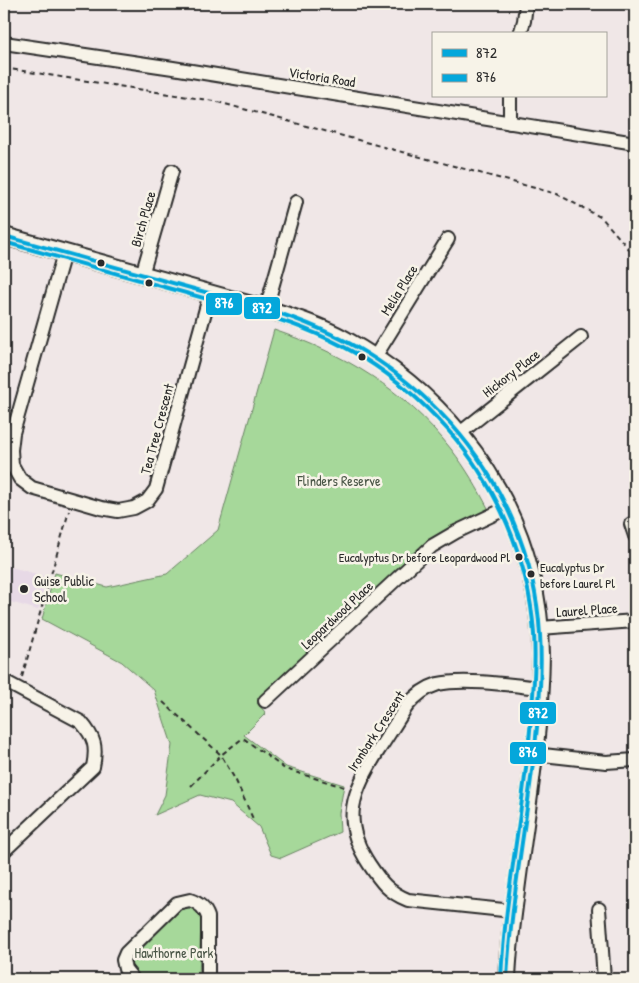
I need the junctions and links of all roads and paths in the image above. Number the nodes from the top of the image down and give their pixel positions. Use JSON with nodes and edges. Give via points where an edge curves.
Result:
{"nodes":[{"id":1,"x":526,"y":4,"type":"edge"},
{"id":2,"x":521,"y":32,"type":"edge"},
{"id":3,"x":4,"y":43,"type":"edge"},
{"id":4,"x":4,"y":68,"type":"edge"},
{"id":5,"x":510,"y":98,"type":"edge"},
{"id":6,"x":510,"y":123,"type":"junction"},
{"id":7,"x":635,"y":143,"type":"edge"},
{"id":8,"x":172,"y":171,"type":"dead end"},
{"id":9,"x":296,"y":202,"type":"dead end"},
{"id":10,"x":4,"y":236,"type":"edge"},
{"id":11,"x":448,"y":239,"type":"dead end"},
{"id":12,"x":64,"y":253,"type":"junction"},
{"id":13,"x":635,"y":256,"type":"edge"},
{"id":14,"x":142,"y":275,"type":"junction"},
{"id":15,"x":210,"y":294,"type":"junction"},
{"id":16,"x":266,"y":309,"type":"junction"},
{"id":17,"x":581,"y":337,"type":"dead end"},
{"id":18,"x":375,"y":357,"type":"junction"},
{"id":19,"x":460,"y":433,"type":"junction"},
{"id":20,"x":72,"y":500,"type":"junction"},
{"id":21,"x":507,"y":508,"type":"junction"},
{"id":22,"x":635,"y":621,"type":"edge"},
{"id":23,"x":540,"y":628,"type":"junction"},
{"id":24,"x":4,"y":681,"type":"edge"},
{"id":25,"x":539,"y":688,"type":"junction"},
{"id":26,"x":18,"y":689,"type":"junction"},
{"id":27,"x":266,"y":701,"type":"dead end"},
{"id":28,"x":163,"y":702,"type":"dead end"},
{"id":29,"x":534,"y":754,"type":"junction"},
{"id":30,"x":221,"y":755,"type":"junction"},
{"id":31,"x":635,"y":760,"type":"edge"},
{"id":32,"x":191,"y":786,"type":"dead end"},
{"id":33,"x":357,"y":789,"type":"junction"},
{"id":34,"x":254,"y":821,"type":"dead end"},
{"id":35,"x":4,"y":851,"type":"edge"},
{"id":36,"x":599,"y":909,"type":"dead end"},
{"id":37,"x":513,"y":912,"type":"junction"},
{"id":38,"x":133,"y":979,"type":"edge"},
{"id":39,"x":208,"y":979,"type":"edge"},
{"id":40,"x":507,"y":979,"type":"edge"},
{"id":41,"x":604,"y":979,"type":"edge"}],
"edges":[{"from":1,"to":2,"type":"street"},
{"from":3,"to":6,"type":"street","name":"Victoria Road"},
{"from":4,"to":13,"type":"path","via":[[214,101],[557,194],[602,218]]},
{"from":5,"to":6,"type":"street"},
{"from":6,"to":7,"type":"street","name":"Victoria Road"},
{"from":8,"to":14,"type":"street","name":"Birch Place"},
{"from":9,"to":16,"type":"street"},
{"from":10,"to":12,"type":"street"},
{"from":11,"to":18,"type":"street","name":"Melia Place"},
{"from":12,"to":14,"type":"street"},
{"from":12,"to":20,"type":"street","name":"Tea Tree Crescent","via":[[11,450],[12,465],[32,488]]},
{"from":14,"to":15,"type":"street"},
{"from":15,"to":16,"type":"street"},
{"from":15,"to":20,"type":"street","name":"Tea Tree Crescent","via":[[156,489],[147,501],[118,512]]},
{"from":16,"to":18,"type":"street","via":[[304,321]]},
{"from":17,"to":19,"type":"street","name":"Hickory Place"},
{"from":18,"to":19,"type":"street","via":[[403,377]]},
{"from":19,"to":21,"type":"street","via":[[484,464]]},
{"from":20,"to":26,"type":"path"},
{"from":21,"to":23,"type":"street","via":[[526,557]]},
{"from":21,"to":27,"type":"street","name":"Leopardwood Place","via":[[432,546]]},
{"from":22,"to":23,"type":"street","name":"Laurel Place"},
{"from":23,"to":25,"type":"street"},
{"from":24,"to":26,"type":"street"},
{"from":25,"to":29,"type":"street"},
{"from":25,"to":33,"type":"street","name":"Ironbark Crescent","via":[[462,682],[438,684],[427,689],[407,706]]},
{"from":26,"to":35,"type":"street","via":[[81,722],[90,732],[95,755],[93,768]]},
{"from":28,"to":30,"type":"path"},
{"from":29,"to":31,"type":"street","via":[[606,762]]},
{"from":29,"to":37,"type":"street"},
{"from":30,"to":32,"type":"path"},
{"from":30,"to":33,"type":"path","via":[[242,738],[285,769]]},
{"from":30,"to":34,"type":"path"},
{"from":33,"to":37,"type":"street","name":"Ironbark Crescent","via":[[352,811],[358,842],[375,873],[394,894],[408,900]]},
{"from":36,"to":41,"type":"street"},
{"from":37,"to":40,"type":"street"},
{"from":38,"to":39,"type":"street","via":[[122,960],[126,953],[177,904],[190,900],[206,910],[208,917]]}]}
